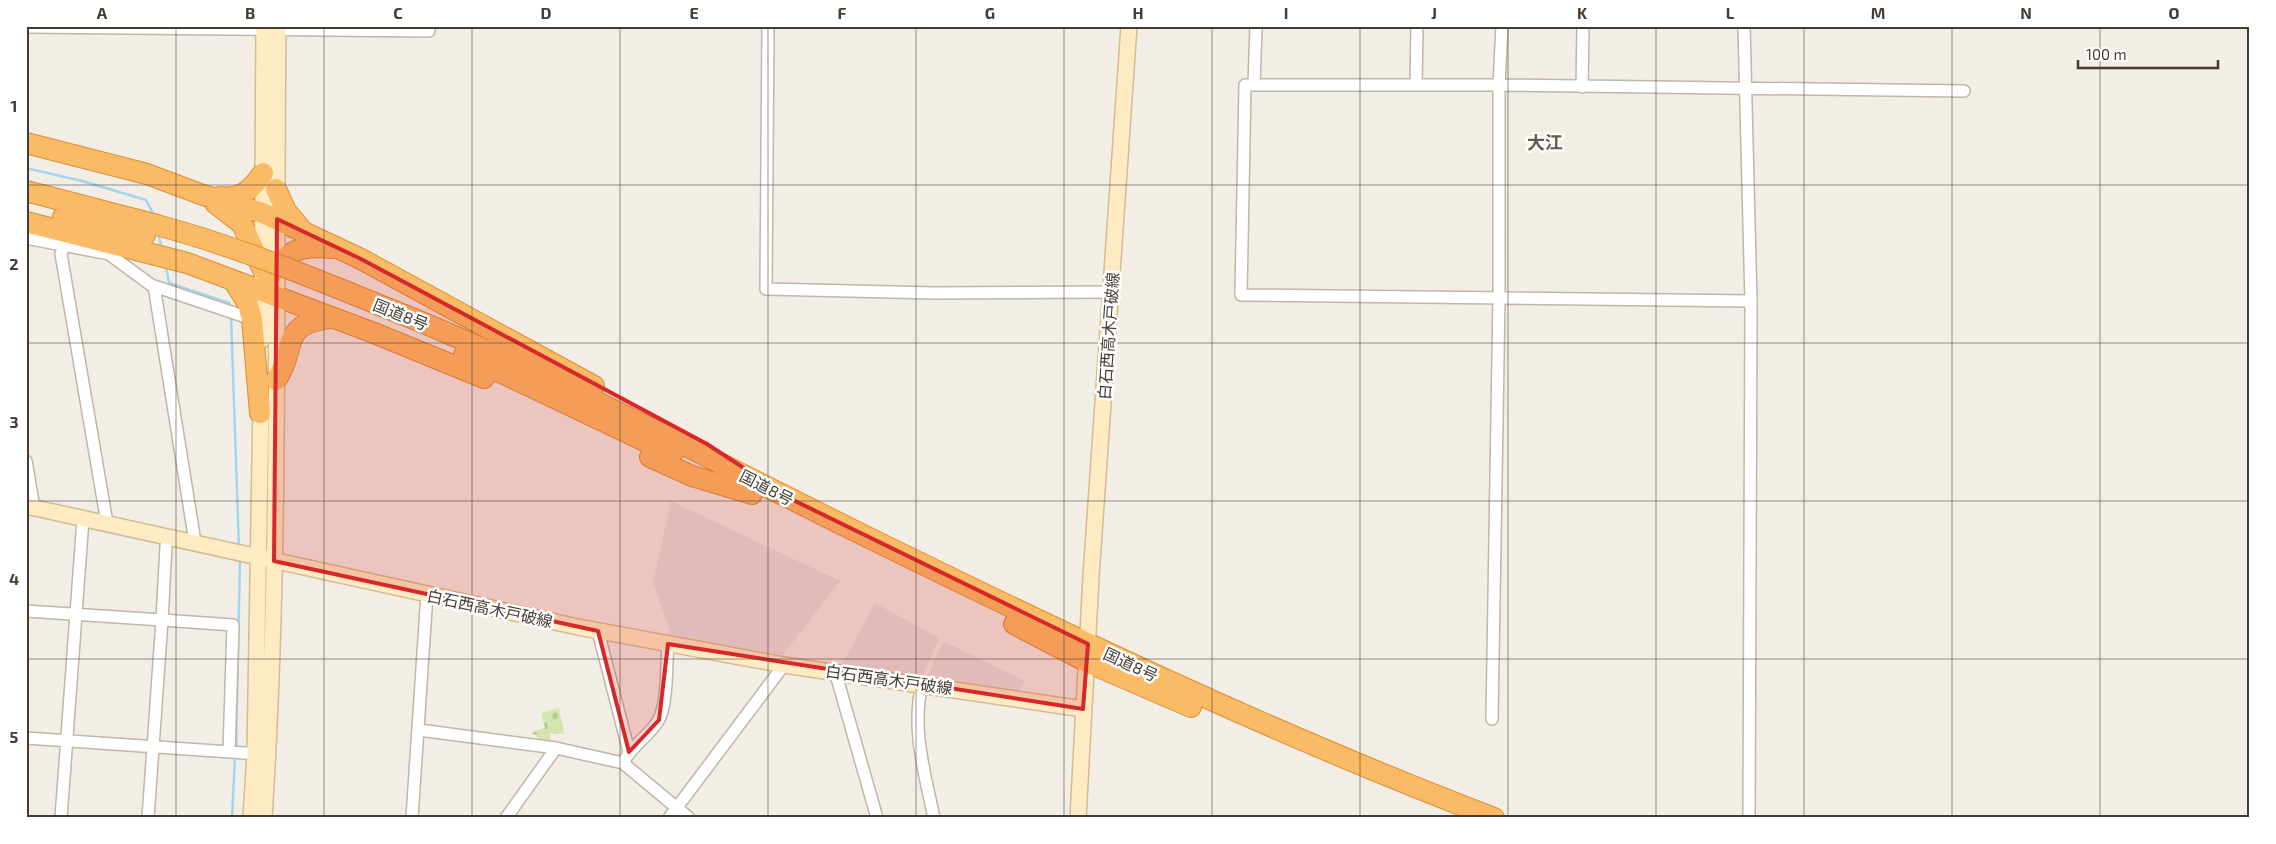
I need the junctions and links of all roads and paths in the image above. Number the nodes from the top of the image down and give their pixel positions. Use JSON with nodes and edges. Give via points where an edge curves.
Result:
{"nodes":[{"id":1,"x":768,"y":26,"type":"edge"},
{"id":2,"x":1128,"y":26,"type":"edge"},
{"id":3,"x":1256,"y":26,"type":"edge"},
{"id":4,"x":1417,"y":26,"type":"edge"},
{"id":5,"x":1502,"y":26,"type":"edge"},
{"id":6,"x":1583,"y":26,"type":"edge"},
{"id":7,"x":1744,"y":26,"type":"edge"},
{"id":8,"x":26,"y":27,"type":"edge"},
{"id":9,"x":271,"y":28,"type":"edge"},
{"id":10,"x":429,"y":32,"type":"dead end"},
{"id":11,"x":1254,"y":85,"type":"junction"},
{"id":12,"x":1416,"y":85,"type":"junction"},
{"id":13,"x":1499,"y":85,"type":"junction"},
{"id":14,"x":1582,"y":87,"type":"junction"},
{"id":15,"x":1747,"y":88,"type":"junction"},
{"id":16,"x":1964,"y":91,"type":"dead end"},
{"id":17,"x":26,"y":143,"type":"edge"},
{"id":18,"x":263,"y":173,"type":"junction"},
{"id":19,"x":276,"y":188,"type":"junction"},
{"id":20,"x":26,"y":191,"type":"edge"},
{"id":21,"x":203,"y":195,"type":"junction"},
{"id":22,"x":26,"y":209,"type":"edge"},
{"id":23,"x":270,"y":216,"type":"junction"},
{"id":24,"x":26,"y":222,"type":"edge"},
{"id":25,"x":156,"y":231,"type":"junction"},
{"id":26,"x":304,"y":232,"type":"junction"},
{"id":27,"x":26,"y":238,"type":"edge"},
{"id":28,"x":65,"y":244,"type":"junction"},
{"id":29,"x":341,"y":249,"type":"junction"},
{"id":30,"x":271,"y":266,"type":"junction"},
{"id":31,"x":232,"y":280,"type":"junction"},
{"id":32,"x":154,"y":286,"type":"junction"},
{"id":33,"x":1111,"y":292,"type":"junction"},
{"id":34,"x":269,"y":293,"type":"junction"},
{"id":35,"x":1499,"y":297,"type":"junction"},
{"id":36,"x":1751,"y":301,"type":"junction"},
{"id":37,"x":329,"y":318,"type":"junction"},
{"id":38,"x":252,"y":319,"type":"junction"},
{"id":39,"x":412,"y":325,"type":"junction"},
{"id":40,"x":276,"y":380,"type":"junction"},
{"id":41,"x":260,"y":413,"type":"junction"},
{"id":42,"x":26,"y":461,"type":"edge"},
{"id":43,"x":752,"y":494,"type":"junction"},
{"id":44,"x":793,"y":500,"type":"junction"},
{"id":45,"x":30,"y":507,"type":"edge"},
{"id":46,"x":84,"y":519,"type":"junction"},
{"id":47,"x":107,"y":523,"type":"junction"},
{"id":48,"x":195,"y":542,"type":"junction"},
{"id":49,"x":166,"y":546,"type":"dead end"},
{"id":50,"x":266,"y":559,"type":"junction"},
{"id":51,"x":427,"y":594,"type":"junction"},
{"id":52,"x":26,"y":611,"type":"edge"},
{"id":53,"x":76,"y":614,"type":"junction"},
{"id":54,"x":162,"y":620,"type":"junction"},
{"id":55,"x":598,"y":631,"type":"junction"},
{"id":56,"x":668,"y":644,"type":"junction"},
{"id":57,"x":1087,"y":653,"type":"junction"},
{"id":58,"x":784,"y":664,"type":"junction"},
{"id":59,"x":835,"y":671,"type":"junction"},
{"id":60,"x":922,"y":684,"type":"junction"},
{"id":61,"x":1083,"y":705,"type":"junction"},
{"id":62,"x":1492,"y":719,"type":"dead end"},
{"id":63,"x":418,"y":730,"type":"junction"},
{"id":64,"x":26,"y":738,"type":"edge"},
{"id":65,"x":67,"y":741,"type":"junction"},
{"id":66,"x":153,"y":746,"type":"junction"},
{"id":67,"x":556,"y":748,"type":"junction"},
{"id":68,"x":229,"y":752,"type":"junction"},
{"id":69,"x":629,"y":752,"type":"junction"},
{"id":70,"x":261,"y":754,"type":"junction"},
{"id":71,"x":623,"y":763,"type":"junction"},
{"id":72,"x":672,"y":813,"type":"edge"},
{"id":73,"x":61,"y":818,"type":"edge"},
{"id":74,"x":148,"y":818,"type":"edge"},
{"id":75,"x":251,"y":818,"type":"edge"},
{"id":76,"x":264,"y":818,"type":"edge"},
{"id":77,"x":412,"y":818,"type":"edge"},
{"id":78,"x":506,"y":818,"type":"edge"},
{"id":79,"x":689,"y":818,"type":"edge"},
{"id":80,"x":877,"y":818,"type":"edge"},
{"id":81,"x":934,"y":818,"type":"edge"},
{"id":82,"x":1078,"y":818,"type":"edge"},
{"id":83,"x":1459,"y":818,"type":"edge"},
{"id":84,"x":1494,"y":818,"type":"edge"},
{"id":85,"x":1749,"y":818,"type":"edge"}],
"edges":[{"from":1,"to":33,"type":"street","via":[[766,289],[934,293]]},
{"from":2,"to":33,"type":"main road","name":"白石西高木戸破線"},
{"from":3,"to":11,"type":"street"},
{"from":4,"to":12,"type":"street"},
{"from":5,"to":13,"type":"street"},
{"from":6,"to":14,"type":"street"},
{"from":7,"to":15,"type":"street"},
{"from":8,"to":9,"type":"street"},
{"from":9,"to":10,"type":"street"},
{"from":9,"to":18,"type":"main road"},
{"from":9,"to":19,"type":"main road"},
{"from":11,"to":12,"type":"street"},
{"from":11,"to":35,"type":"street","via":[[1245,86],[1241,294]]},
{"from":12,"to":13,"type":"street"},
{"from":13,"to":14,"type":"street"},
{"from":13,"to":35,"type":"street"},
{"from":14,"to":15,"type":"street"},
{"from":15,"to":16,"type":"street"},
{"from":15,"to":36,"type":"street"},
{"from":17,"to":21,"type":"highway","via":[[147,174]]},
{"from":18,"to":21,"type":"highway","via":[[254,186],[241,195],[230,198]]},
{"from":18,"to":23,"type":"main road"},
{"from":19,"to":23,"type":"main road"},
{"from":19,"to":26,"type":"highway","via":[[286,211]]},
{"from":20,"to":25,"type":"highway","name":"国道8号"},
{"from":21,"to":23,"type":"highway"},
{"from":21,"to":30,"type":"highway","via":[[242,224]]},
{"from":22,"to":25,"type":"highway","name":"国道8号"},
{"from":23,"to":26,"type":"highway"},
{"from":23,"to":30,"type":"main road"},
{"from":24,"to":31,"type":"highway","via":[[187,263]]},
{"from":25,"to":39,"type":"highway","name":"国道8号","via":[[190,247]]},
{"from":26,"to":29,"type":"highway"},
{"from":27,"to":28,"type":"street"},
{"from":28,"to":32,"type":"street","via":[[108,254]]},
{"from":28,"to":47,"type":"street","via":[[61,254]]},
{"from":29,"to":30,"type":"highway","via":[[302,248]]},
{"from":29,"to":44,"type":"highway","via":[[527,351],[707,444]]},
{"from":30,"to":34,"type":"highway"},
{"from":31,"to":34,"type":"highway"},
{"from":31,"to":38,"type":"highway","via":[[242,293]]},
{"from":32,"to":38,"type":"street"},
{"from":32,"to":48,"type":"street"},
{"from":33,"to":57,"type":"main road","name":"白石西高木戸破線"},
{"from":34,"to":37,"type":"highway"},
{"from":34,"to":40,"type":"main road"},
{"from":34,"to":41,"type":"main road"},
{"from":35,"to":36,"type":"street"},
{"from":35,"to":62,"type":"street"},
{"from":36,"to":85,"type":"street"},
{"from":37,"to":40,"type":"highway","via":[[301,326],[291,337],[283,370]]},
{"from":37,"to":43,"type":"highway","via":[[489,380],[692,476]]},
{"from":38,"to":41,"type":"highway"},
{"from":39,"to":43,"type":"highway","name":"国道8号"},
{"from":39,"to":44,"type":"highway","name":"国道8号","via":[[602,403]]},
{"from":40,"to":50,"type":"main road"},
{"from":41,"to":50,"type":"main road"},
{"from":42,"to":45,"type":"street"},
{"from":43,"to":57,"type":"highway","name":"国道8号"},
{"from":44,"to":57,"type":"highway","name":"国道8号"},
{"from":45,"to":46,"type":"main road","name":"白石西高木戸破線"},
{"from":46,"to":47,"type":"main road","name":"白石西高木戸破線"},
{"from":46,"to":53,"type":"street"},
{"from":47,"to":48,"type":"main road","name":"白石西高木戸破線"},
{"from":48,"to":50,"type":"main road","name":"白石西高木戸破線"},
{"from":49,"to":54,"type":"street"},
{"from":50,"to":51,"type":"main road","name":"白石西高木戸破線"},
{"from":50,"to":70,"type":"main road"},
{"from":51,"to":55,"type":"main road","name":"白石西高木戸破線"},
{"from":51,"to":63,"type":"street"},
{"from":52,"to":53,"type":"street"},
{"from":53,"to":54,"type":"street"},
{"from":53,"to":65,"type":"street"},
{"from":54,"to":66,"type":"street"},
{"from":54,"to":68,"type":"street","via":[[234,625]]},
{"from":55,"to":56,"type":"main road","name":"白石西高木戸破線"},
{"from":55,"to":69,"type":"street"},
{"from":56,"to":58,"type":"main road","name":"白石西高木戸破線"},
{"from":56,"to":69,"type":"street","via":[[663,709],[659,720]]},
{"from":57,"to":61,"type":"main road","name":"白石西高木戸破線"},
{"from":57,"to":83,"type":"highway","name":"国道8号","via":[[1391,792]]},
{"from":57,"to":84,"type":"highway","name":"国道8号"},
{"from":58,"to":59,"type":"main road","name":"白石西高木戸破線"},
{"from":58,"to":72,"type":"street"},
{"from":59,"to":60,"type":"main road","name":"白石西高木戸破線"},
{"from":59,"to":80,"type":"street"},
{"from":60,"to":61,"type":"main road","name":"白石西高木戸破線"},
{"from":60,"to":81,"type":"street","via":[[918,700],[918,736]]},
{"from":61,"to":82,"type":"main road"},
{"from":63,"to":67,"type":"street"},
{"from":63,"to":77,"type":"street"},
{"from":64,"to":65,"type":"street"},
{"from":65,"to":66,"type":"street"},
{"from":65,"to":73,"type":"street"},
{"from":66,"to":68,"type":"street"},
{"from":66,"to":74,"type":"street"},
{"from":67,"to":71,"type":"street"},
{"from":67,"to":78,"type":"street"},
{"from":68,"to":70,"type":"street"},
{"from":69,"to":71,"type":"street"},
{"from":70,"to":75,"type":"main road"},
{"from":70,"to":76,"type":"main road"},
{"from":71,"to":72,"type":"street"},
{"from":72,"to":79,"type":"street"}]}
